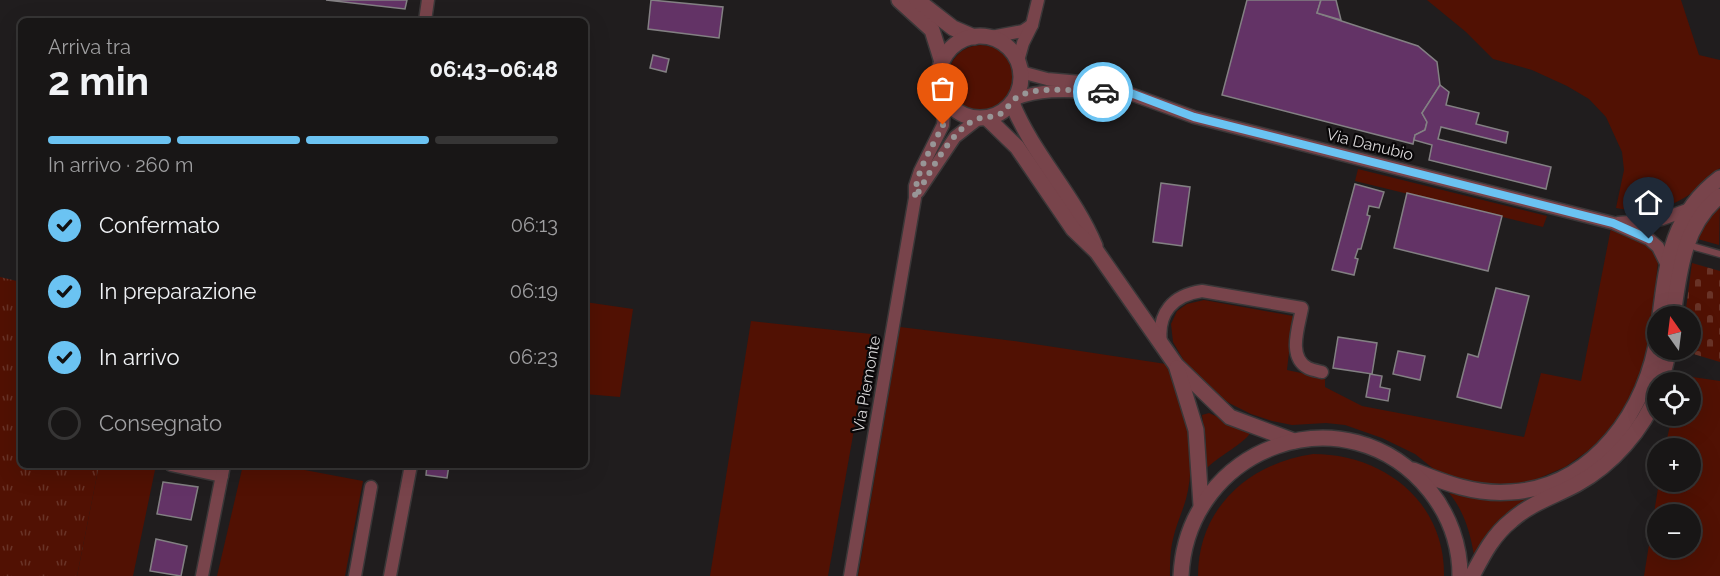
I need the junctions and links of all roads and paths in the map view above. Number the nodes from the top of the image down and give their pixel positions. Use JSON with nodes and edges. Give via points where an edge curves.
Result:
{"nodes":[{"id":1,"x":428,"y":0,"type":"edge"},
{"id":2,"x":899,"y":0,"type":"edge"},
{"id":3,"x":917,"y":0,"type":"edge"},
{"id":4,"x":1038,"y":0,"type":"edge"},
{"id":5,"x":425,"y":18,"type":"edge"},
{"id":6,"x":1032,"y":25,"type":"junction"},
{"id":7,"x":974,"y":37,"type":"junction"},
{"id":8,"x":991,"y":38,"type":"junction"},
{"id":9,"x":942,"y":62,"type":"junction"},
{"id":10,"x":1020,"y":66,"type":"junction"},
{"id":11,"x":1121,"y":90,"type":"junction"},
{"id":12,"x":945,"y":99,"type":"junction"},
{"id":13,"x":1014,"y":101,"type":"junction"},
{"id":14,"x":982,"y":118,"type":"junction"},
{"id":15,"x":1720,"y":178,"type":"edge"},
{"id":16,"x":1720,"y":196,"type":"edge"},
{"id":17,"x":915,"y":198,"type":"junction"},
{"id":18,"x":1690,"y":209,"type":"junction"},
{"id":19,"x":1613,"y":223,"type":"junction"},
{"id":20,"x":1695,"y":247,"type":"dead end"},
{"id":21,"x":1097,"y":252,"type":"junction"},
{"id":22,"x":1720,"y":254,"type":"edge"},
{"id":23,"x":1667,"y":265,"type":"junction"},
{"id":24,"x":1661,"y":306,"type":"edge"},
{"id":25,"x":1675,"y":306,"type":"edge"},
{"id":26,"x":1161,"y":343,"type":"junction"},
{"id":27,"x":1652,"y":360,"type":"edge"},
{"id":28,"x":1176,"y":365,"type":"junction"},
{"id":29,"x":1322,"y":372,"type":"dead end"},
{"id":30,"x":1647,"y":412,"type":"edge"},
{"id":31,"x":1294,"y":441,"type":"junction"},
{"id":32,"x":1405,"y":466,"type":"junction"},
{"id":33,"x":202,"y":468,"type":"edge"},
{"id":34,"x":410,"y":468,"type":"edge"},
{"id":35,"x":223,"y":470,"type":"edge"},
{"id":36,"x":371,"y":488,"type":"dead end"},
{"id":37,"x":1201,"y":505,"type":"junction"},
{"id":38,"x":202,"y":576,"type":"edge"},
{"id":39,"x":355,"y":576,"type":"edge"},
{"id":40,"x":390,"y":576,"type":"edge"},
{"id":41,"x":850,"y":576,"type":"edge"},
{"id":42,"x":1181,"y":576,"type":"edge"},
{"id":43,"x":1460,"y":576,"type":"edge"},
{"id":44,"x":1472,"y":576,"type":"edge"}],
"edges":[{"from":1,"to":5,"type":"street"},
{"from":2,"to":9,"type":"street","via":[[932,30]]},
{"from":3,"to":7,"type":"street","via":[[953,28]]},
{"from":4,"to":6,"type":"street"},
{"from":6,"to":8,"type":"street"},
{"from":6,"to":10,"type":"street","via":[[1023,43]]},
{"from":7,"to":8,"type":"street"},
{"from":7,"to":9,"type":"street","via":[[957,43]]},
{"from":8,"to":10,"type":"street","via":[[1011,50]]},
{"from":9,"to":12,"type":"street","via":[[940,88]]},
{"from":10,"to":11,"type":"street","name":"Via Danubio","via":[[1047,79],[1103,84]]},
{"from":10,"to":13,"type":"street","via":[[1021,83]]},
{"from":11,"to":13,"type":"street","name":"Via Danubio","via":[[1034,92]]},
{"from":11,"to":19,"type":"street","name":"Via Danubio","via":[[1194,117]]},
{"from":12,"to":14,"type":"street","via":[[967,117]]},
{"from":12,"to":17,"type":"street","name":"Via Piemonte","via":[[943,125],[920,171]]},
{"from":13,"to":14,"type":"street","via":[[1002,113]]},
{"from":13,"to":21,"type":"street","via":[[1029,138],[1085,222]]},
{"from":14,"to":17,"type":"street","name":"Via Piemonte","via":[[955,137]]},
{"from":14,"to":21,"type":"street","via":[[1017,147],[1073,229]]},
{"from":15,"to":18,"type":"street"},
{"from":16,"to":25,"type":"street","via":[[1697,222],[1687,242]]},
{"from":17,"to":41,"type":"street","name":"Via Piemonte"},
{"from":18,"to":19,"type":"street","name":"Via Danubio","via":[[1662,219]]},
{"from":18,"to":23,"type":"street","via":[[1677,229]]},
{"from":19,"to":23,"type":"street","name":"Via Danubio","via":[[1649,239]]},
{"from":20,"to":22,"type":"lane"},
{"from":21,"to":26,"type":"street"},
{"from":23,"to":24,"type":"street"},
{"from":26,"to":28,"type":"street"},
{"from":26,"to":29,"type":"street","via":[[1161,326],[1168,307],[1189,293],[1202,291],[1302,308],[1295,350],[1307,368]]},
{"from":27,"to":32,"type":"street","via":[[1640,397],[1627,420],[1603,448],[1568,475],[1533,489],[1493,492],[1455,486]]},
{"from":28,"to":31,"type":"street","via":[[1230,417]]},
{"from":28,"to":37,"type":"street","via":[[1197,430]]},
{"from":30,"to":44,"type":"street","via":[[1614,456],[1595,473],[1511,520],[1488,546]]},
{"from":31,"to":32,"type":"street","via":[[1344,440],[1376,450]]},
{"from":31,"to":37,"type":"street","via":[[1241,463]]},
{"from":32,"to":43,"type":"street","via":[[1437,500],[1448,520],[1456,542]]},
{"from":33,"to":35,"type":"street"},
{"from":34,"to":40,"type":"street"},
{"from":35,"to":38,"type":"street"},
{"from":36,"to":39,"type":"street"},
{"from":37,"to":42,"type":"street","via":[[1186,542]]}]}
